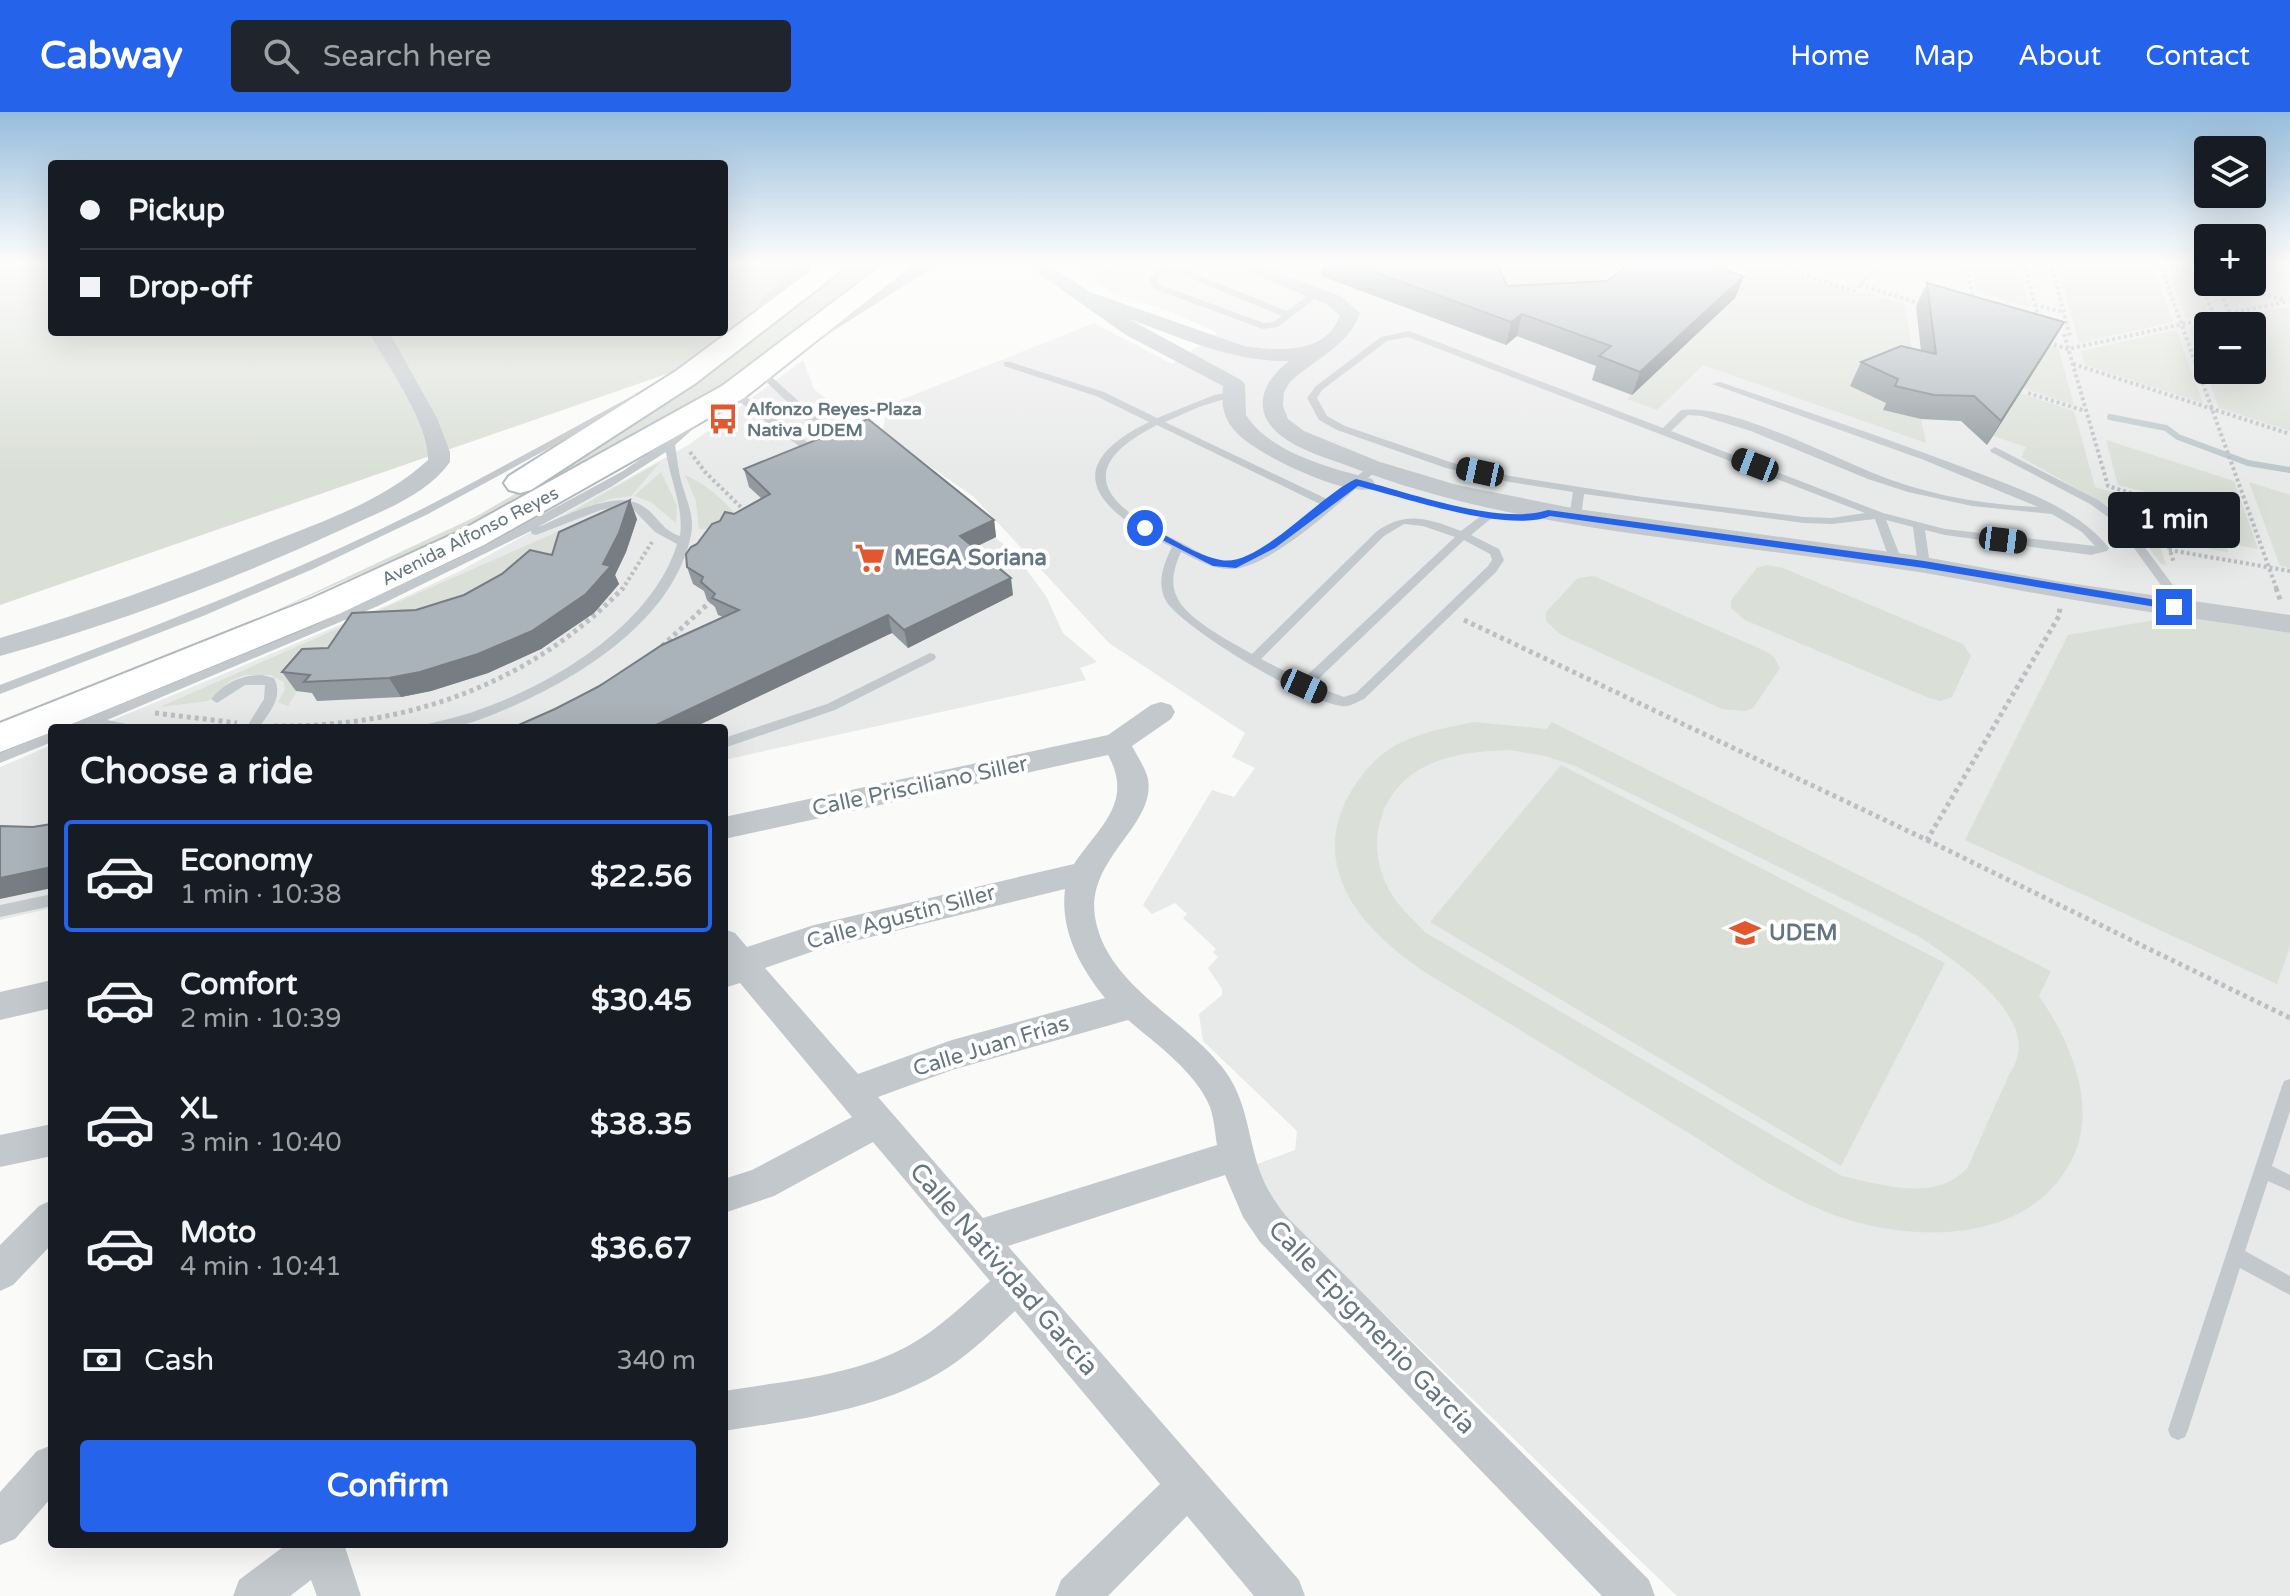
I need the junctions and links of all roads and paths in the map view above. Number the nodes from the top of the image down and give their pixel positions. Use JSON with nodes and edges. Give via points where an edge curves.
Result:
{"nodes":[{"id":1,"x":746,"y":332,"type":"edge"},
{"id":2,"x":814,"y":332,"type":"edge"},
{"id":3,"x":816,"y":332,"type":"edge"},
{"id":4,"x":1136,"y":332,"type":"edge"},
{"id":5,"x":1185,"y":332,"type":"edge"},
{"id":6,"x":1335,"y":332,"type":"edge"},
{"id":7,"x":2059,"y":332,"type":"edge"},
{"id":8,"x":2069,"y":332,"type":"edge"},
{"id":9,"x":2144,"y":332,"type":"edge"},
{"id":10,"x":2184,"y":332,"type":"edge"},
{"id":11,"x":2064,"y":334,"type":"junction"},
{"id":12,"x":381,"y":336,"type":"edge"},
{"id":13,"x":805,"y":339,"type":"junction"},
{"id":14,"x":2038,"y":340,"type":"edge"},
{"id":15,"x":2068,"y":349,"type":"junction"},
{"id":16,"x":1309,"y":354,"type":"junction"},
{"id":17,"x":1007,"y":364,"type":"dead end"},
{"id":18,"x":2073,"y":364,"type":"junction"},
{"id":19,"x":761,"y":372,"type":"junction"},
{"id":20,"x":686,"y":377,"type":"junction"},
{"id":21,"x":1717,"y":384,"type":"dead end"},
{"id":22,"x":1233,"y":393,"type":"junction"},
{"id":23,"x":2028,"y":393,"type":"edge"},
{"id":24,"x":722,"y":400,"type":"junction"},
{"id":25,"x":2212,"y":409,"type":"junction"},
{"id":26,"x":2086,"y":412,"type":"junction"},
{"id":27,"x":1158,"y":422,"type":"junction"},
{"id":28,"x":1666,"y":431,"type":"junction"},
{"id":29,"x":2290,"y":434,"type":"edge"},
{"id":30,"x":675,"y":441,"type":"junction"},
{"id":31,"x":1995,"y":450,"type":"dead end"},
{"id":32,"x":1364,"y":476,"type":"junction"},
{"id":33,"x":1579,"y":489,"type":"junction"},
{"id":34,"x":1329,"y":504,"type":"junction"},
{"id":35,"x":2059,"y":511,"type":"junction"},
{"id":36,"x":1548,"y":513,"type":"junction"},
{"id":37,"x":1489,"y":515,"type":"junction"},
{"id":38,"x":1879,"y":515,"type":"junction"},
{"id":39,"x":1575,"y":517,"type":"junction"},
{"id":40,"x":751,"y":518,"type":"edge"},
{"id":41,"x":1919,"y":527,"type":"junction"},
{"id":42,"x":660,"y":532,"type":"junction"},
{"id":43,"x":1461,"y":537,"type":"junction"},
{"id":44,"x":684,"y":543,"type":"junction"},
{"id":45,"x":1178,"y":546,"type":"junction"},
{"id":46,"x":494,"y":548,"type":"junction"},
{"id":47,"x":2169,"y":550,"type":"junction"},
{"id":48,"x":1896,"y":561,"type":"junction"},
{"id":49,"x":1924,"y":565,"type":"junction"},
{"id":50,"x":2268,"y":567,"type":"junction"},
{"id":51,"x":2290,"y":571,"type":"edge"},
{"id":52,"x":2061,"y":590,"type":"junction"},
{"id":53,"x":710,"y":602,"type":"edge"},
{"id":54,"x":2181,"y":608,"type":"junction"},
{"id":55,"x":1448,"y":612,"type":"junction"},
{"id":56,"x":2290,"y":624,"type":"edge"},
{"id":57,"x":0,"y":647,"type":"edge"},
{"id":58,"x":657,"y":651,"type":"edge"},
{"id":59,"x":930,"y":657,"type":"dead end"},
{"id":60,"x":1254,"y":659,"type":"junction"},
{"id":61,"x":1304,"y":686,"type":"junction"},
{"id":62,"x":0,"y":690,"type":"edge"},
{"id":63,"x":217,"y":699,"type":"dead end"},
{"id":64,"x":123,"y":708,"type":"junction"},
{"id":65,"x":0,"y":709,"type":"edge"},
{"id":66,"x":1161,"y":712,"type":"dead end"},
{"id":67,"x":91,"y":722,"type":"junction"},
{"id":68,"x":86,"y":724,"type":"edge"},
{"id":69,"x":103,"y":724,"type":"edge"},
{"id":70,"x":238,"y":724,"type":"edge"},
{"id":71,"x":253,"y":724,"type":"edge"},
{"id":72,"x":334,"y":724,"type":"edge"},
{"id":73,"x":443,"y":724,"type":"edge"},
{"id":74,"x":0,"y":738,"type":"edge"},
{"id":75,"x":48,"y":739,"type":"edge"},
{"id":76,"x":728,"y":742,"type":"edge"},
{"id":77,"x":1116,"y":743,"type":"junction"},
{"id":78,"x":0,"y":758,"type":"edge"},
{"id":79,"x":728,"y":827,"type":"edge"},
{"id":80,"x":1927,"y":840,"type":"junction"},
{"id":81,"x":1083,"y":874,"type":"junction"},
{"id":82,"x":48,"y":901,"type":"edge"},
{"id":83,"x":0,"y":911,"type":"edge"},
{"id":84,"x":729,"y":961,"type":"edge"},
{"id":85,"x":48,"y":995,"type":"edge"},
{"id":86,"x":1132,"y":1005,"type":"junction"},
{"id":87,"x":0,"y":1006,"type":"edge"},
{"id":88,"x":2290,"y":1018,"type":"edge"},
{"id":89,"x":2290,"y":1086,"type":"edge"},
{"id":90,"x":852,"y":1091,"type":"junction"},
{"id":91,"x":2286,"y":1118,"type":"edge"},
{"id":92,"x":877,"y":1121,"type":"junction"},
{"id":93,"x":48,"y":1141,"type":"edge"},
{"id":94,"x":0,"y":1151,"type":"edge"},
{"id":95,"x":1237,"y":1155,"type":"junction"},
{"id":96,"x":2263,"y":1170,"type":"junction"},
{"id":97,"x":2290,"y":1183,"type":"edge"},
{"id":98,"x":728,"y":1195,"type":"edge"},
{"id":99,"x":48,"y":1222,"type":"edge"},
{"id":100,"x":977,"y":1238,"type":"junction"},
{"id":101,"x":2236,"y":1256,"type":"junction"},
{"id":102,"x":0,"y":1272,"type":"edge"},
{"id":103,"x":1017,"y":1283,"type":"junction"},
{"id":104,"x":2290,"y":1286,"type":"edge"},
{"id":105,"x":728,"y":1410,"type":"edge"},
{"id":106,"x":2178,"y":1430,"type":"dead end"},
{"id":107,"x":48,"y":1470,"type":"edge"},
{"id":108,"x":1189,"y":1485,"type":"junction"},
{"id":109,"x":0,"y":1524,"type":"edge"},
{"id":110,"x":317,"y":1548,"type":"edge"},
{"id":111,"x":323,"y":1548,"type":"edge"},
{"id":112,"x":255,"y":1596,"type":"edge"},
{"id":113,"x":339,"y":1596,"type":"edge"},
{"id":114,"x":1077,"y":1596,"type":"edge"},
{"id":115,"x":1283,"y":1596,"type":"edge"},
{"id":116,"x":1633,"y":1596,"type":"edge"}],
"edges":[{"from":1,"to":20,"type":"main road","name":"Avenida Alfonso Reyes"},
{"from":2,"to":13,"type":"main road","name":"Avenida Alfonso Reyes"},
{"from":3,"to":13,"type":"street"},
{"from":4,"to":22,"type":"street","via":[[1225,377],[1234,384]]},
{"from":5,"to":16,"type":"street","via":[[1240,352]]},
{"from":6,"to":16,"type":"street"},
{"from":7,"to":11,"type":"path"},
{"from":8,"to":11,"type":"path"},
{"from":9,"to":15,"type":"path"},
{"from":10,"to":25,"type":"path"},
{"from":11,"to":15,"type":"path"},
{"from":12,"to":57,"type":"street","via":[[413,388],[440,449],[434,471],[386,503],[305,538],[54,633]]},
{"from":13,"to":19,"type":"main road","name":"Avenida Alfonso Reyes"},
{"from":14,"to":15,"type":"path"},
{"from":15,"to":18,"type":"path"},
{"from":16,"to":32,"type":"street","via":[[1283,379],[1272,408],[1296,436]]},
{"from":17,"to":27,"type":"lane","via":[[1072,383]]},
{"from":18,"to":25,"type":"path"},
{"from":18,"to":26,"type":"path"},
{"from":19,"to":24,"type":"main road","name":"Avenida Alfonso Reyes"},
{"from":19,"to":24,"type":"lane","via":[[832,442],[807,447]]},
{"from":20,"to":62,"type":"lane","via":[[629,401],[309,566]]},
{"from":20,"to":65,"type":"main road","name":"Avenida Alfonso Reyes","via":[[512,488],[450,519],[292,592]]},
{"from":21,"to":35,"type":"lane","via":[[1981,477]]},
{"from":22,"to":27,"type":"lane"},
{"from":22,"to":32,"type":"street","via":[[1235,415],[1255,437],[1310,466]]},
{"from":23,"to":26,"type":"path"},
{"from":24,"to":30,"type":"lane"},
{"from":24,"to":74,"type":"main road","name":"Avenida Alfonso Reyes","via":[[486,530],[375,584]]},
{"from":25,"to":29,"type":"path"},
{"from":25,"to":50,"type":"path"},
{"from":26,"to":47,"type":"path","via":[[2108,486],[2152,498]]},
{"from":27,"to":34,"type":"lane"},
{"from":27,"to":45,"type":"lane","via":[[1122,442],[1099,474],[1103,494],[1127,517]]},
{"from":28,"to":33,"type":"lane","via":[[1409,334],[1384,339],[1312,398],[1323,418],[1390,447],[1450,466]]},
{"from":28,"to":35,"type":"lane","via":[[1685,412],[1713,414],[1936,496]]},
{"from":28,"to":38,"type":"lane"},
{"from":30,"to":40,"type":"path"},
{"from":30,"to":44,"type":"lane"},
{"from":30,"to":46,"type":"lane"},
{"from":31,"to":54,"type":"lane","via":[[2119,520]]},
{"from":32,"to":34,"type":"lane"},
{"from":32,"to":36,"type":"street"},
{"from":32,"to":37,"type":"street"},
{"from":33,"to":38,"type":"lane","via":[[1804,520]]},
{"from":33,"to":39,"type":"lane"},
{"from":34,"to":45,"type":"lane","via":[[1236,565],[1217,564]]},
{"from":35,"to":41,"type":"lane","via":[[2086,526],[2103,548],[2091,551]]},
{"from":36,"to":37,"type":"street","via":[[1535,519]]},
{"from":36,"to":39,"type":"street"},
{"from":37,"to":43,"type":"lane"},
{"from":38,"to":41,"type":"lane"},
{"from":38,"to":48,"type":"lane"},
{"from":39,"to":48,"type":"street"},
{"from":41,"to":49,"type":"lane"},
{"from":42,"to":44,"type":"lane"},
{"from":42,"to":46,"type":"lane","via":[[643,510],[630,503],[612,504]]},
{"from":42,"to":72,"type":"path","via":[[626,585],[591,621],[510,676],[437,704]]},
{"from":43,"to":55,"type":"lane","via":[[1486,546],[1498,560]]},
{"from":43,"to":60,"type":"lane","via":[[1414,521],[1391,526]]},
{"from":43,"to":61,"type":"lane"},
{"from":44,"to":73,"type":"lane","via":[[661,590],[612,641],[558,679],[493,710]]},
{"from":45,"to":60,"type":"lane","via":[[1168,564],[1172,600],[1188,620]]},
{"from":46,"to":64,"type":"lane"},
{"from":47,"to":50,"type":"path"},
{"from":47,"to":54,"type":"path"},
{"from":48,"to":49,"type":"street"},
{"from":49,"to":52,"type":"street"},
{"from":50,"to":51,"type":"path"},
{"from":50,"to":56,"type":"path"},
{"from":52,"to":54,"type":"street"},
{"from":52,"to":80,"type":"path","via":[[2059,616]]},
{"from":53,"to":58,"type":"path"},
{"from":54,"to":56,"type":"street"},
{"from":55,"to":61,"type":"lane","via":[[1352,701],[1335,700]]},
{"from":55,"to":80,"type":"path"},
{"from":59,"to":76,"type":"lane","via":[[831,707]]},
{"from":60,"to":61,"type":"lane"},
{"from":63,"to":71,"type":"lane","via":[[244,680],[270,681],[272,696]]},
{"from":64,"to":67,"type":"lane"},
{"from":64,"to":70,"type":"path"},
{"from":66,"to":77,"type":"street"},
{"from":67,"to":68,"type":"lane"},
{"from":67,"to":69,"type":"lane"},
{"from":75,"to":78,"type":"lane"},
{"from":77,"to":79,"type":"street","name":"Calle Prisciliano Siller"},
{"from":77,"to":81,"type":"street","via":[[1134,779],[1127,808]]},
{"from":80,"to":88,"type":"path"},
{"from":81,"to":84,"type":"street","name":"Calle Agustín Siller","via":[[1023,884]]},
{"from":81,"to":86,"type":"street","name":"Calle Epigmenio García","via":[[1083,936],[1115,991]]},
{"from":82,"to":83,"type":"lane"},
{"from":84,"to":90,"type":"street","name":"Calle Natividad García"},
{"from":85,"to":87,"type":"street"},
{"from":86,"to":90,"type":"street","name":"Calle Juan Frías","via":[[952,1055]]},
{"from":86,"to":95,"type":"street","name":"Calle Epigmenio García","via":[[1211,1078],[1228,1106]]},
{"from":89,"to":91,"type":"lane"},
{"from":90,"to":92,"type":"street","name":"Calle Natividad García"},
{"from":91,"to":96,"type":"lane"},
{"from":92,"to":98,"type":"street","via":[[761,1184]]},
{"from":92,"to":100,"type":"street","name":"Calle Natividad García"},
{"from":93,"to":94,"type":"street"},
{"from":95,"to":100,"type":"street"},
{"from":95,"to":116,"type":"street","name":"Calle Epigmenio García","via":[[1246,1187],[1273,1229]]},
{"from":96,"to":97,"type":"lane"},
{"from":96,"to":101,"type":"lane"},
{"from":99,"to":102,"type":"street"},
{"from":100,"to":103,"type":"street","name":"Calle Natividad García"},
{"from":101,"to":104,"type":"lane"},
{"from":101,"to":106,"type":"lane"},
{"from":103,"to":105,"type":"street","via":[[922,1361],[831,1392]]},
{"from":103,"to":108,"type":"street","name":"Calle Natividad García"},
{"from":107,"to":109,"type":"street"},
{"from":108,"to":114,"type":"street"},
{"from":108,"to":115,"type":"street","name":"Calle Natividad García"},
{"from":110,"to":112,"type":"street"},
{"from":111,"to":113,"type":"street"}]}
